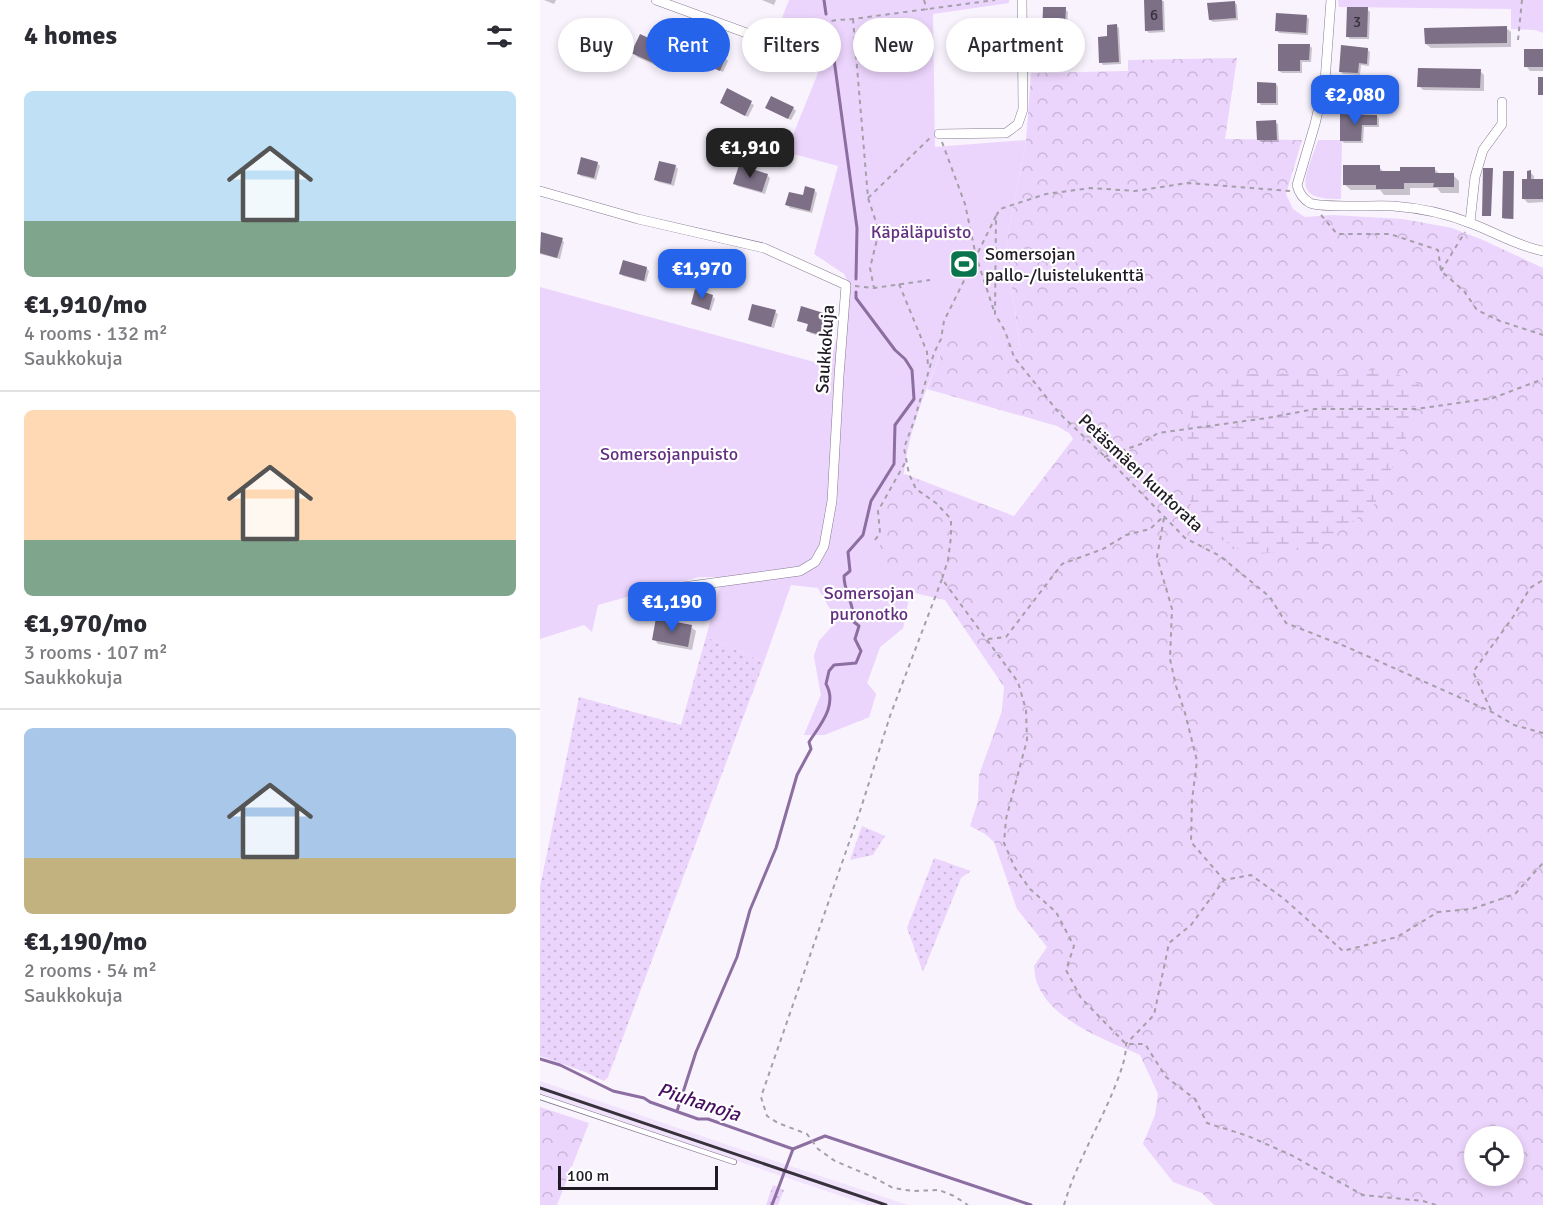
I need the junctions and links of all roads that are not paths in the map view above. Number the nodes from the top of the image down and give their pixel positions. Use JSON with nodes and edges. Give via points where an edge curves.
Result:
{"nodes":[{"id":1,"x":656,"y":0,"type":"edge"},
{"id":2,"x":1022,"y":0,"type":"edge"},
{"id":3,"x":1332,"y":0,"type":"edge"},
{"id":4,"x":742,"y":31,"type":"edge"},
{"id":5,"x":1502,"y":102,"type":"dead end"},
{"id":6,"x":939,"y":134,"type":"road end"},
{"id":7,"x":540,"y":191,"type":"edge"},
{"id":8,"x":1470,"y":222,"type":"junction"},
{"id":9,"x":1543,"y":251,"type":"edge"},
{"id":10,"x":683,"y":587,"type":"dead end"},
{"id":11,"x":540,"y":1097,"type":"edge"},
{"id":12,"x":734,"y":1162,"type":"dead end"}],
"edges":[{"from":1,"to":4,"type":"street"},
{"from":2,"to":6,"type":"street","via":[[1023,109],[1018,124],[1006,134]]},
{"from":3,"to":8,"type":"street","via":[[1325,81],[1297,185],[1304,197],[1317,205],[1429,210]]},
{"from":5,"to":8,"type":"street","via":[[1502,124],[1483,150],[1475,177]]},
{"from":7,"to":10,"type":"street","name":"Saukkokuja","via":[[669,227],[764,248],[846,285],[832,501],[824,546],[815,562],[800,570]]},
{"from":8,"to":9,"type":"street","via":[[1498,237]]},
{"from":11,"to":12,"type":"lane"}]}
